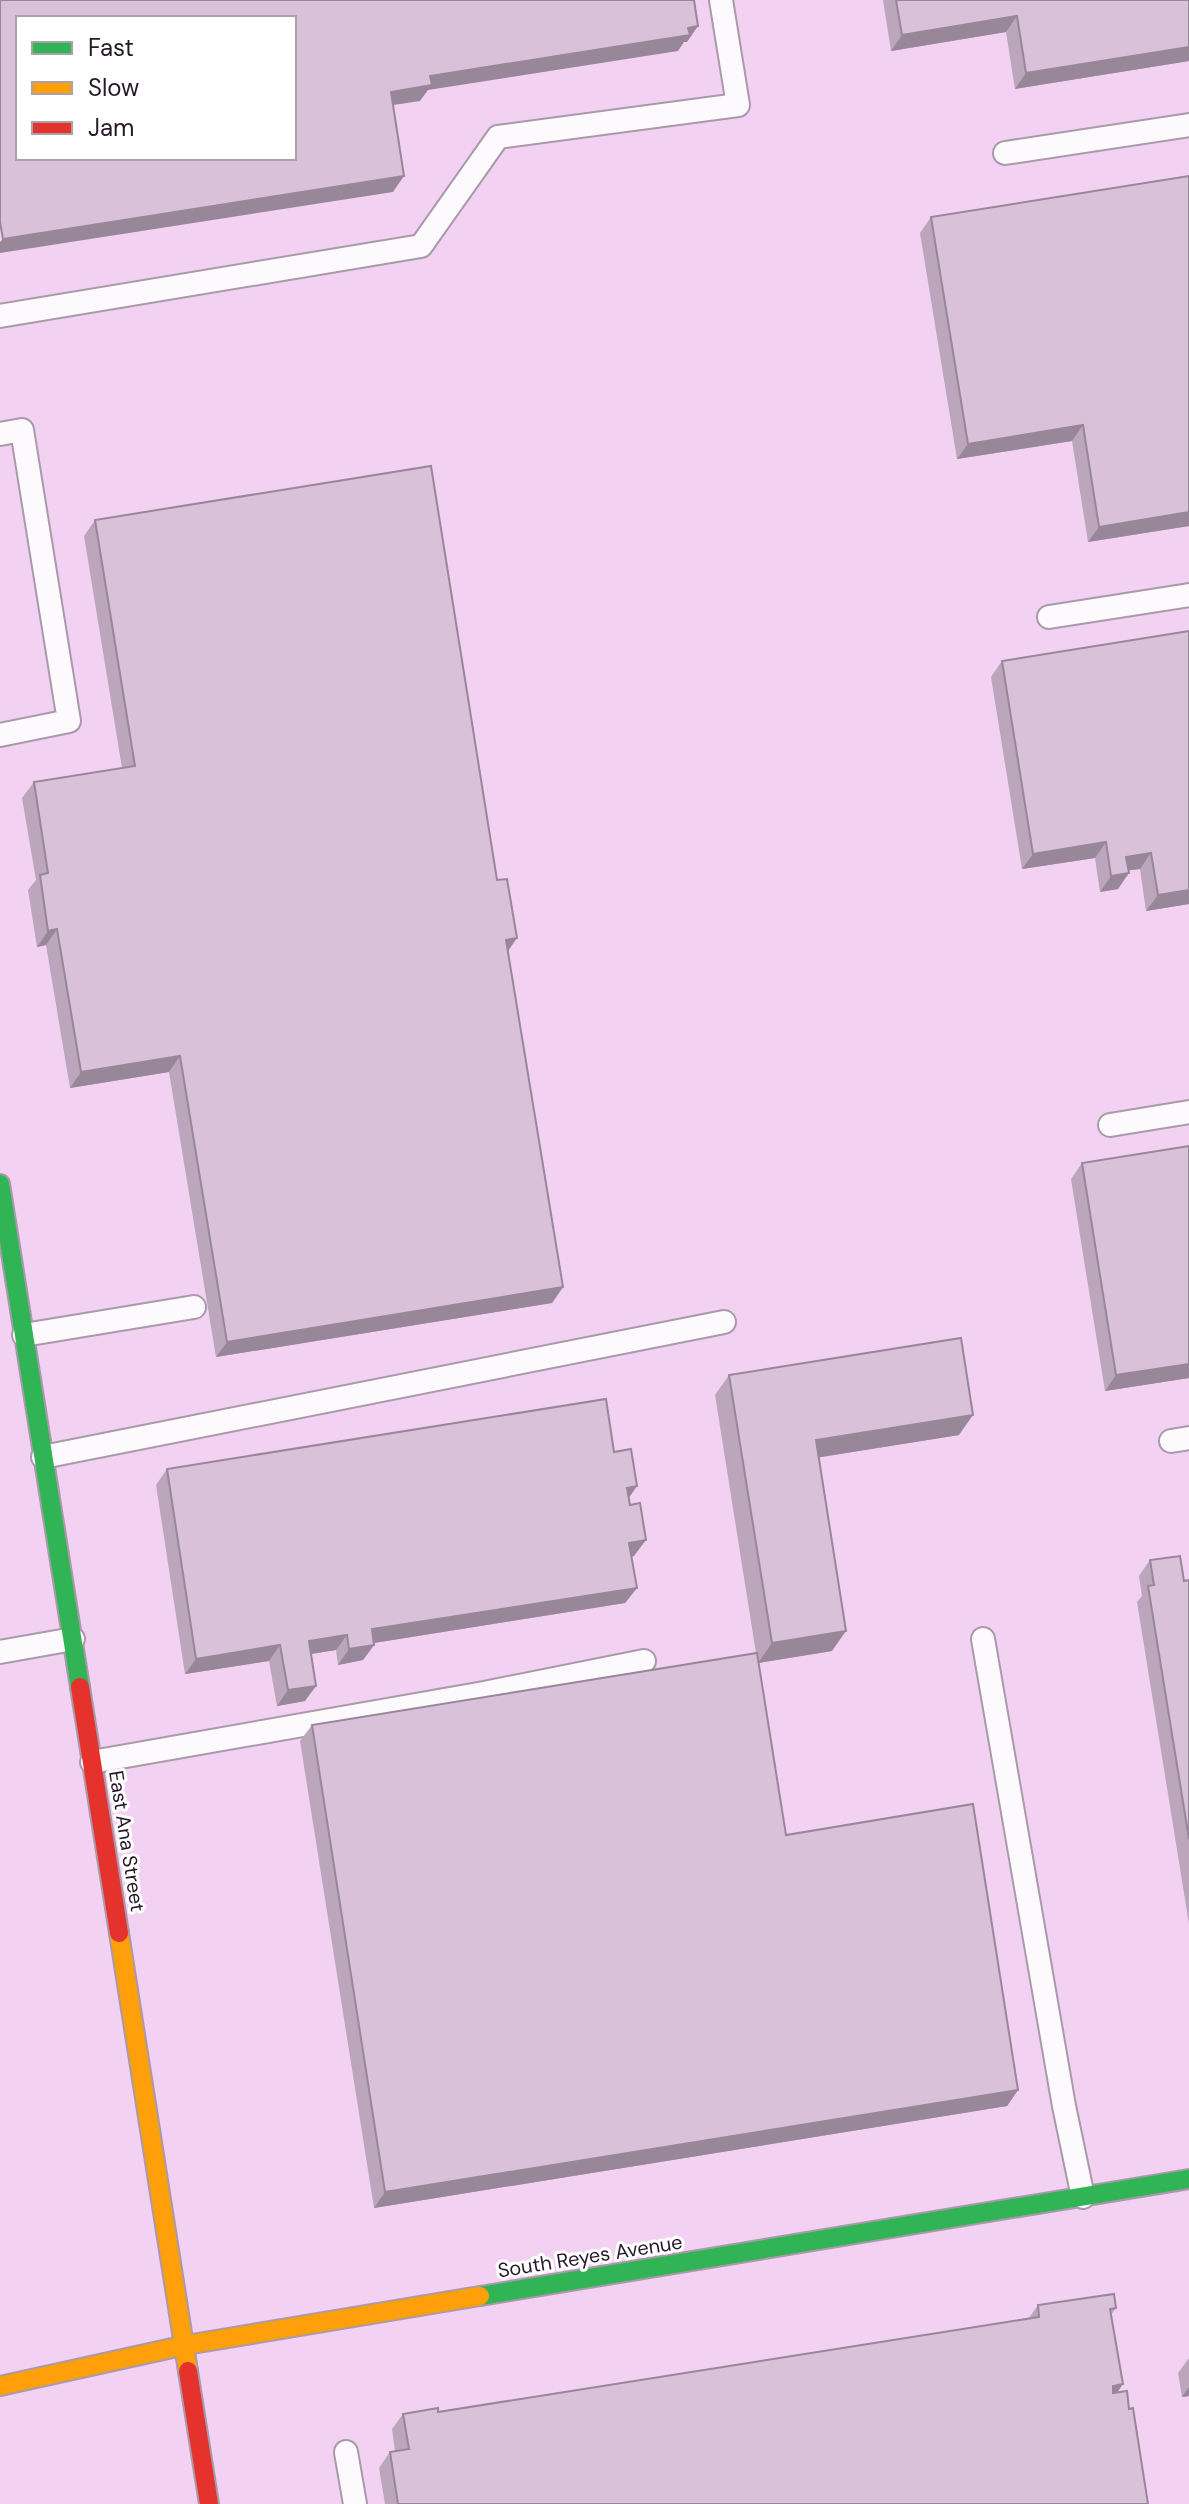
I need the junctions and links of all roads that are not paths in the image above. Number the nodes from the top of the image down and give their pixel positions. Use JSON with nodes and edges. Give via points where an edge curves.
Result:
{"nodes":[{"id":1,"x":721,"y":0,"type":"edge"},
{"id":2,"x":1189,"y":125,"type":"edge"},
{"id":3,"x":1005,"y":153,"type":"dead end"},
{"id":4,"x":0,"y":316,"type":"edge"},
{"id":5,"x":0,"y":434,"type":"edge"},
{"id":6,"x":1189,"y":595,"type":"edge"},
{"id":7,"x":1049,"y":617,"type":"dead end"},
{"id":8,"x":0,"y":735,"type":"edge"},
{"id":9,"x":1189,"y":1112,"type":"edge"},
{"id":10,"x":1110,"y":1125,"type":"dead end"},
{"id":11,"x":0,"y":1184,"type":"edge"},
{"id":12,"x":9,"y":1303,"type":"edge"},
{"id":13,"x":194,"y":1307,"type":"dead end"},
{"id":14,"x":724,"y":1322,"type":"dead end"},
{"id":15,"x":24,"y":1335,"type":"junction"},
{"id":16,"x":43,"y":1457,"type":"junction"},
{"id":17,"x":73,"y":1639,"type":"junction"},
{"id":18,"x":983,"y":1639,"type":"dead end"},
{"id":19,"x":0,"y":1652,"type":"edge"},
{"id":20,"x":644,"y":1661,"type":"dead end"},
{"id":21,"x":92,"y":1762,"type":"junction"},
{"id":22,"x":1189,"y":2179,"type":"edge"},
{"id":23,"x":1083,"y":2197,"type":"junction"},
{"id":24,"x":186,"y":2345,"type":"junction"},
{"id":25,"x":0,"y":2386,"type":"edge"},
{"id":26,"x":346,"y":2452,"type":"dead end"},
{"id":27,"x":209,"y":2504,"type":"edge"},
{"id":28,"x":355,"y":2504,"type":"edge"}],
"edges":[{"from":1,"to":4,"type":"lane","via":[[738,105],[498,137],[421,246]]},
{"from":2,"to":3,"type":"lane"},
{"from":5,"to":8,"type":"lane","via":[[22,430],[69,721]]},
{"from":6,"to":7,"type":"lane"},
{"from":9,"to":10,"type":"lane"},
{"from":11,"to":12,"type":"street","name":"East Ana Street"},
{"from":12,"to":15,"type":"street","name":"East Ana Street"},
{"from":13,"to":15,"type":"lane"},
{"from":14,"to":16,"type":"lane"},
{"from":15,"to":16,"type":"street","name":"East Ana Street"},
{"from":16,"to":17,"type":"street","name":"East Ana Street"},
{"from":17,"to":19,"type":"lane"},
{"from":17,"to":21,"type":"street","name":"East Ana Street"},
{"from":18,"to":23,"type":"lane"},
{"from":20,"to":21,"type":"lane"},
{"from":21,"to":24,"type":"street","name":"East Ana Street"},
{"from":22,"to":23,"type":"street","name":"South Reyes Avenue"},
{"from":23,"to":24,"type":"street","name":"South Reyes Avenue"},
{"from":24,"to":25,"type":"street","name":"South Reyes Avenue"},
{"from":24,"to":27,"type":"street","name":"East Ana Street"},
{"from":26,"to":28,"type":"lane"}]}
